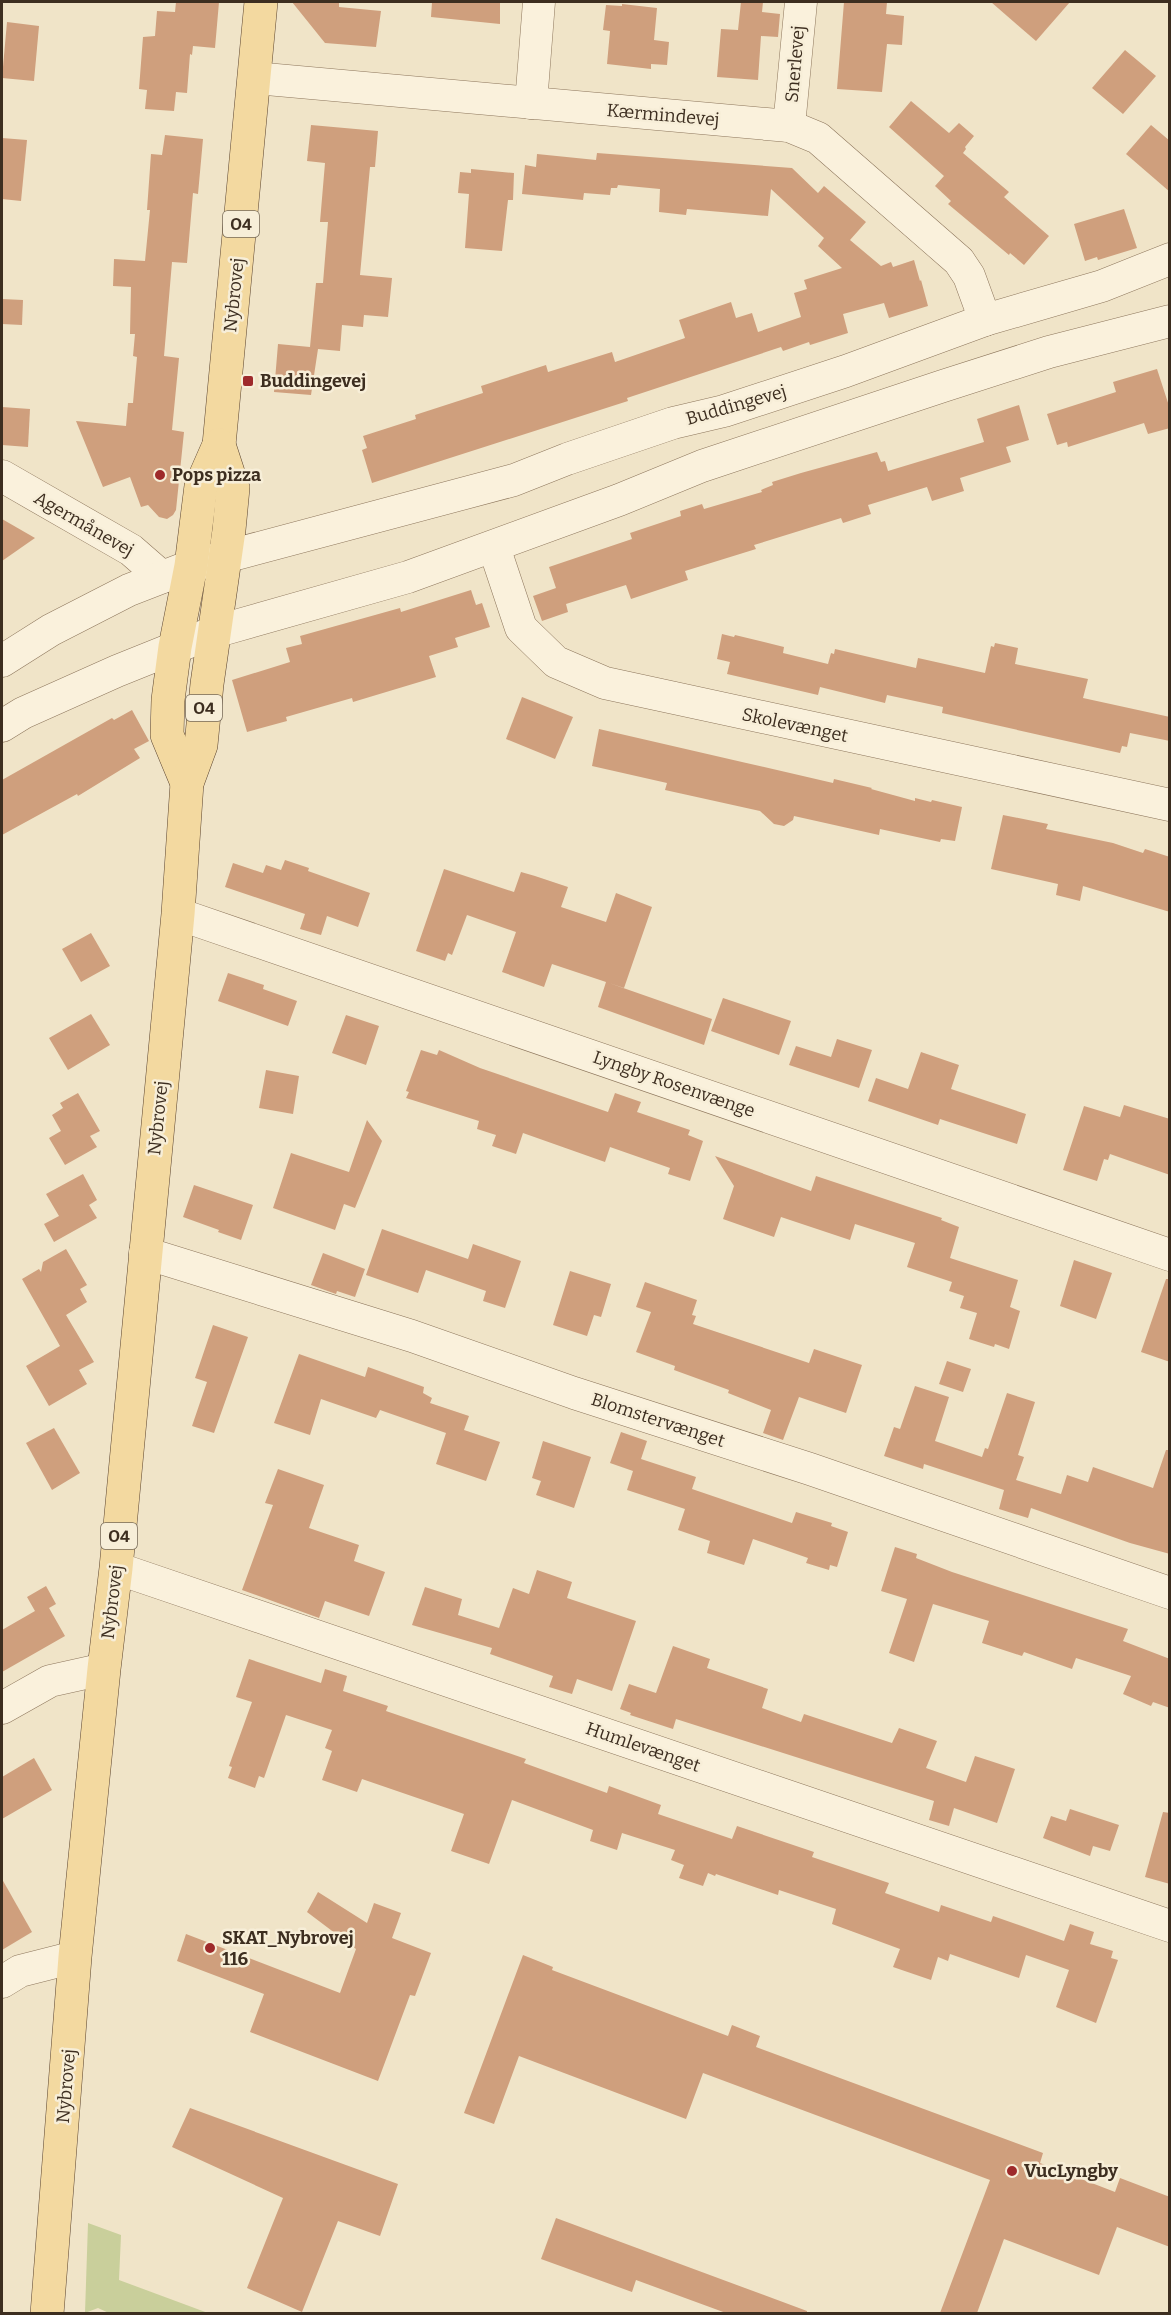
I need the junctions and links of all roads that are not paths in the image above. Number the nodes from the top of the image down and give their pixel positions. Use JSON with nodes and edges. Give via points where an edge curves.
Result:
{"nodes":[{"id":1,"x":261,"y":2,"type":"edge"},
{"id":2,"x":539,"y":2,"type":"edge"},
{"id":3,"x":801,"y":2,"type":"edge"},
{"id":4,"x":254,"y":78,"type":"junction"},
{"id":5,"x":531,"y":103,"type":"junction"},
{"id":6,"x":789,"y":126,"type":"junction"},
{"id":7,"x":1170,"y":259,"type":"edge"},
{"id":8,"x":985,"y":321,"type":"junction"},
{"id":9,"x":1170,"y":321,"type":"edge"},
{"id":10,"x":219,"y":445,"type":"junction"},
{"id":11,"x":2,"y":476,"type":"edge"},
{"id":12,"x":494,"y":547,"type":"junction"},
{"id":13,"x":226,"y":559,"type":"junction"},
{"id":14,"x":176,"y":572,"type":"junction"},
{"id":15,"x":214,"y":632,"type":"junction"},
{"id":16,"x":175,"y":647,"type":"junction"},
{"id":17,"x":2,"y":661,"type":"edge"},
{"id":18,"x":2,"y":726,"type":"edge"},
{"id":19,"x":187,"y":783,"type":"junction"},
{"id":20,"x":1170,"y":805,"type":"edge"},
{"id":21,"x":178,"y":914,"type":"junction"},
{"id":22,"x":145,"y":1253,"type":"junction"},
{"id":23,"x":1170,"y":1256,"type":"edge"},
{"id":24,"x":116,"y":1568,"type":"junction"},
{"id":25,"x":1170,"y":1593,"type":"edge"},
{"id":26,"x":104,"y":1669,"type":"junction"},
{"id":27,"x":2,"y":1708,"type":"edge"},
{"id":28,"x":1170,"y":1926,"type":"edge"},
{"id":29,"x":75,"y":1957,"type":"junction"},
{"id":30,"x":2,"y":1982,"type":"edge"},
{"id":31,"x":47,"y":2313,"type":"edge"}],
"edges":[{"from":1,"to":4,"type":"main road","name":"Nybrovej","number":"O4"},
{"from":2,"to":5,"type":"street"},
{"from":3,"to":6,"type":"street","name":"Snerlevej"},
{"from":4,"to":5,"type":"street","name":"Kærmindevej"},
{"from":4,"to":10,"type":"main road","name":"Nybrovej","number":"O4"},
{"from":5,"to":6,"type":"street","name":"Kærmindevej"},
{"from":6,"to":8,"type":"street","name":"Kærmindevej","via":[[818,138],[959,261],[969,276]]},
{"from":7,"to":8,"type":"street","name":"Buddingevej","via":[[1102,286]]},
{"from":8,"to":13,"type":"street","name":"Buddingevej","via":[[724,411],[673,423],[514,480]]},
{"from":9,"to":12,"type":"street","via":[[1050,352],[702,466]]},
{"from":10,"to":13,"type":"main road","name":"Nybrovej","number":"O4","via":[[233,488]]},
{"from":10,"to":14,"type":"main road","name":"Nybrovej","number":"O4","via":[[201,486]]},
{"from":11,"to":14,"type":"street","name":"Agermånevej"},
{"from":12,"to":15,"type":"street","via":[[408,577]]},
{"from":12,"to":20,"type":"street","name":"Skolevænget","via":[[521,628],[556,662],[605,683]]},
{"from":13,"to":14,"type":"street","name":"Buddingevej"},
{"from":13,"to":15,"type":"main road","name":"Nybrovej","number":"O4"},
{"from":14,"to":16,"type":"main road","name":"Nybrovej","number":"O4"},
{"from":14,"to":17,"type":"street","name":"Buddingevej","via":[[129,590],[51,630]]},
{"from":15,"to":16,"type":"street"},
{"from":15,"to":19,"type":"main road","name":"Nybrovej","number":"O4","via":[[201,745]]},
{"from":16,"to":18,"type":"street","via":[[23,713]]},
{"from":16,"to":19,"type":"main road","name":"Nybrovej","number":"O4","via":[[167,735]]},
{"from":19,"to":21,"type":"main road","name":"Nybrovej","number":"O4"},
{"from":21,"to":22,"type":"main road","name":"Nybrovej","number":"O4"},
{"from":21,"to":23,"type":"street","name":"Lyngby Rosenvænge"},
{"from":22,"to":24,"type":"main road","name":"Nybrovej","number":"O4"},
{"from":22,"to":25,"type":"street","name":"Blomstervænget","via":[[412,1336]]},
{"from":24,"to":26,"type":"main road","name":"Nybrovej","number":"O4"},
{"from":24,"to":28,"type":"street","name":"Humlevænget"},
{"from":26,"to":27,"type":"street","via":[[50,1681]]},
{"from":26,"to":29,"type":"main road","name":"Nybrovej","number":"O4"},
{"from":29,"to":30,"type":"street","via":[[20,1971]]},
{"from":29,"to":31,"type":"main road","name":"Nybrovej","number":"O4"}]}
